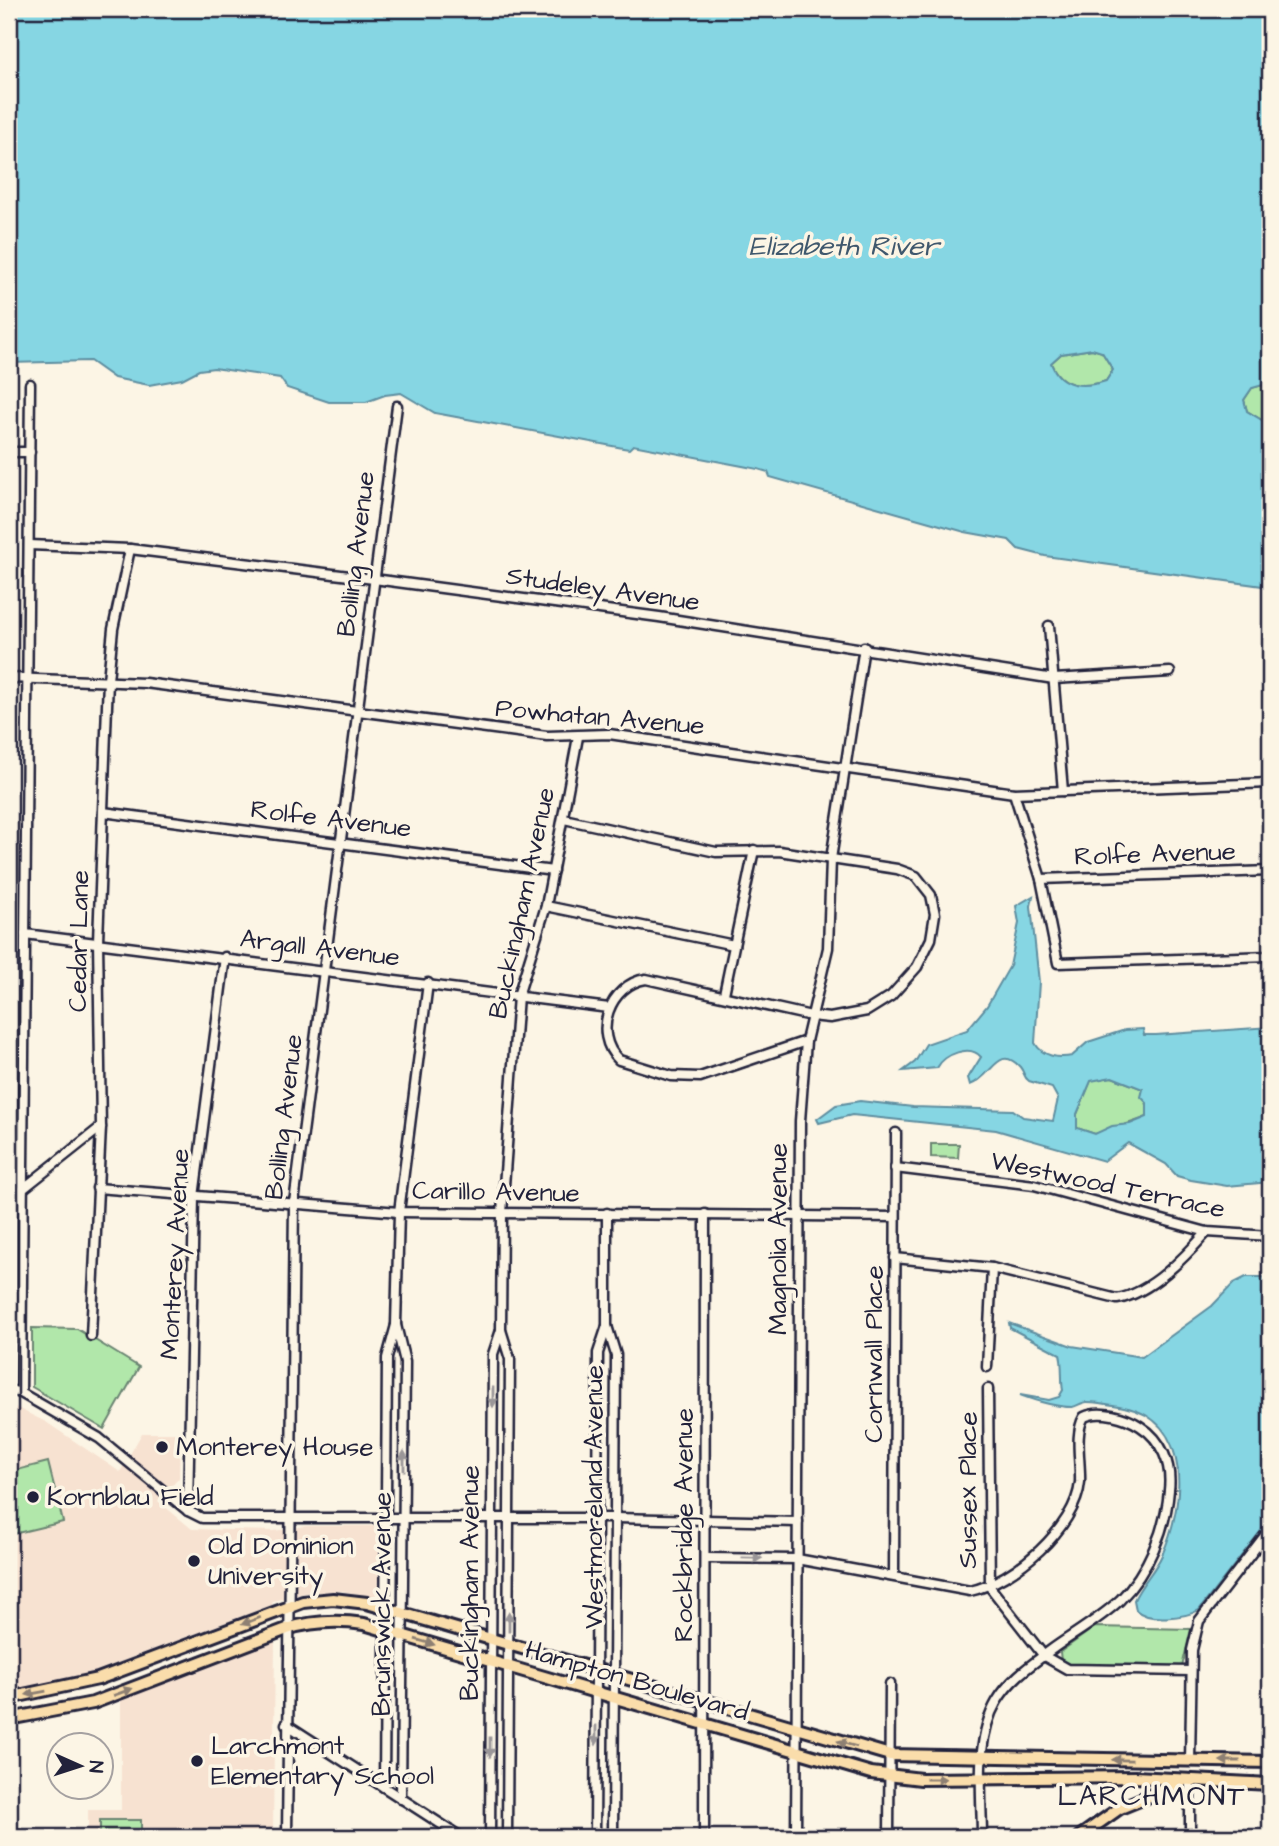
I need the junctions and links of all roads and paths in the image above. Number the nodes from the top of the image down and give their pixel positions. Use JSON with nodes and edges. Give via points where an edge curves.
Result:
{"nodes":[{"id":1,"x":30,"y":384,"type":"dead end"},
{"id":2,"x":397,"y":406,"type":"dead end"},
{"id":3,"x":9,"y":452,"type":"edge"},
{"id":4,"x":30,"y":452,"type":"junction"},
{"id":5,"x":29,"y":545,"type":"junction"},
{"id":6,"x":130,"y":549,"type":"junction"},
{"id":7,"x":374,"y":579,"type":"junction"},
{"id":8,"x":1049,"y":626,"type":"dead end"},
{"id":9,"x":864,"y":647,"type":"junction"},
{"id":10,"x":1170,"y":672,"type":"dead end"},
{"id":11,"x":9,"y":678,"type":"edge"},
{"id":12,"x":28,"y":678,"type":"junction"},
{"id":13,"x":1054,"y":679,"type":"junction"},
{"id":14,"x":108,"y":680,"type":"junction"},
{"id":15,"x":357,"y":711,"type":"junction"},
{"id":16,"x":578,"y":737,"type":"junction"},
{"id":17,"x":843,"y":769,"type":"junction"},
{"id":18,"x":1270,"y":783,"type":"edge"},
{"id":19,"x":1063,"y":791,"type":"junction"},
{"id":20,"x":1013,"y":793,"type":"junction"},
{"id":21,"x":103,"y":812,"type":"junction"},
{"id":22,"x":564,"y":819,"type":"junction"},
{"id":23,"x":340,"y":841,"type":"junction"},
{"id":24,"x":754,"y":850,"type":"junction"},
{"id":25,"x":831,"y":859,"type":"junction"},
{"id":26,"x":553,"y":871,"type":"junction"},
{"id":27,"x":1270,"y":871,"type":"edge"},
{"id":28,"x":1041,"y":879,"type":"junction"},
{"id":29,"x":546,"y":906,"type":"junction"},
{"id":30,"x":25,"y":934,"type":"junction"},
{"id":31,"x":98,"y":941,"type":"junction"},
{"id":32,"x":734,"y":945,"type":"junction"},
{"id":33,"x":1270,"y":956,"type":"edge"},
{"id":34,"x":225,"y":957,"type":"junction"},
{"id":35,"x":323,"y":970,"type":"junction"},
{"id":36,"x":428,"y":983,"type":"junction"},
{"id":37,"x":724,"y":994,"type":"junction"},
{"id":38,"x":518,"y":996,"type":"junction"},
{"id":39,"x":609,"y":1008,"type":"junction"},
{"id":40,"x":811,"y":1016,"type":"junction"},
{"id":41,"x":806,"y":1041,"type":"junction"},
{"id":42,"x":102,"y":1127,"type":"junction"},
{"id":43,"x":896,"y":1133,"type":"dead end"},
{"id":44,"x":895,"y":1168,"type":"junction"},
{"id":45,"x":23,"y":1188,"type":"junction"},
{"id":46,"x":97,"y":1188,"type":"junction"},
{"id":47,"x":194,"y":1197,"type":"junction"},
{"id":48,"x":9,"y":1200,"type":"edge"},
{"id":49,"x":293,"y":1203,"type":"junction"},
{"id":50,"x":399,"y":1212,"type":"junction"},
{"id":51,"x":502,"y":1213,"type":"junction"},
{"id":52,"x":607,"y":1213,"type":"junction"},
{"id":53,"x":705,"y":1214,"type":"junction"},
{"id":54,"x":800,"y":1216,"type":"junction"},
{"id":55,"x":895,"y":1217,"type":"junction"},
{"id":56,"x":1207,"y":1232,"type":"junction"},
{"id":57,"x":1270,"y":1236,"type":"edge"},
{"id":58,"x":895,"y":1258,"type":"junction"},
{"id":59,"x":992,"y":1268,"type":"junction"},
{"id":60,"x":396,"y":1325,"type":"junction"},
{"id":61,"x":607,"y":1326,"type":"junction"},
{"id":62,"x":501,"y":1330,"type":"junction"},
{"id":63,"x":91,"y":1336,"type":"dead end"},
{"id":64,"x":987,"y":1367,"type":"dead end"},
{"id":65,"x":988,"y":1389,"type":"dead end"},
{"id":66,"x":9,"y":1390,"type":"edge"},
{"id":67,"x":21,"y":1393,"type":"junction"},
{"id":68,"x":188,"y":1511,"type":"junction"},
{"id":69,"x":386,"y":1517,"type":"junction"},
{"id":70,"x":404,"y":1517,"type":"junction"},
{"id":71,"x":492,"y":1517,"type":"junction"},
{"id":72,"x":290,"y":1518,"type":"junction"},
{"id":73,"x":509,"y":1518,"type":"junction"},
{"id":74,"x":598,"y":1518,"type":"junction"},
{"id":75,"x":615,"y":1518,"type":"junction"},
{"id":76,"x":706,"y":1520,"type":"junction"},
{"id":77,"x":798,"y":1522,"type":"junction"},
{"id":78,"x":1270,"y":1530,"type":"edge"},
{"id":79,"x":706,"y":1558,"type":"junction"},
{"id":80,"x":797,"y":1559,"type":"junction"},
{"id":81,"x":894,"y":1575,"type":"junction"},
{"id":82,"x":989,"y":1587,"type":"junction"},
{"id":83,"x":289,"y":1606,"type":"junction"},
{"id":84,"x":386,"y":1608,"type":"junction"},
{"id":85,"x":402,"y":1613,"type":"junction"},
{"id":86,"x":287,"y":1629,"type":"junction"},
{"id":87,"x":386,"y":1630,"type":"junction"},
{"id":88,"x":402,"y":1635,"type":"junction"},
{"id":89,"x":491,"y":1640,"type":"junction"},
{"id":90,"x":509,"y":1645,"type":"junction"},
{"id":91,"x":1044,"y":1656,"type":"junction"},
{"id":92,"x":490,"y":1661,"type":"junction"},
{"id":93,"x":509,"y":1667,"type":"junction"},
{"id":94,"x":595,"y":1670,"type":"junction"},
{"id":95,"x":1191,"y":1671,"type":"junction"},
{"id":96,"x":614,"y":1677,"type":"junction"},
{"id":97,"x":890,"y":1684,"type":"dead end"},
{"id":98,"x":596,"y":1692,"type":"junction"},
{"id":99,"x":613,"y":1697,"type":"junction"},
{"id":100,"x":9,"y":1698,"type":"edge"},
{"id":101,"x":704,"y":1702,"type":"junction"},
{"id":102,"x":9,"y":1719,"type":"edge"},
{"id":103,"x":286,"y":1724,"type":"junction"},
{"id":104,"x":705,"y":1725,"type":"junction"},
{"id":105,"x":797,"y":1730,"type":"junction"},
{"id":106,"x":797,"y":1752,"type":"junction"},
{"id":107,"x":890,"y":1755,"type":"junction"},
{"id":108,"x":983,"y":1758,"type":"junction"},
{"id":109,"x":1190,"y":1761,"type":"junction"},
{"id":110,"x":1270,"y":1762,"type":"edge"},
{"id":111,"x":890,"y":1776,"type":"junction"},
{"id":112,"x":1141,"y":1777,"type":"junction"},
{"id":113,"x":982,"y":1779,"type":"junction"},
{"id":114,"x":1190,"y":1781,"type":"junction"},
{"id":115,"x":1270,"y":1784,"type":"edge"},
{"id":116,"x":384,"y":1787,"type":"junction"},
{"id":117,"x":1141,"y":1798,"type":"junction"},
{"id":118,"x":401,"y":1799,"type":"junction"},
{"id":119,"x":287,"y":1837,"type":"edge"},
{"id":120,"x":461,"y":1837,"type":"edge"},
{"id":121,"x":490,"y":1837,"type":"edge"},
{"id":122,"x":507,"y":1837,"type":"edge"},
{"id":123,"x":595,"y":1837,"type":"edge"},
{"id":124,"x":613,"y":1837,"type":"edge"},
{"id":125,"x":704,"y":1837,"type":"edge"},
{"id":126,"x":796,"y":1837,"type":"edge"},
{"id":127,"x":889,"y":1837,"type":"edge"},
{"id":128,"x":982,"y":1837,"type":"edge"},
{"id":129,"x":1079,"y":1837,"type":"edge"},
{"id":130,"x":1190,"y":1837,"type":"edge"}],
"edges":[{"from":1,"to":4,"type":"street"},
{"from":2,"to":7,"type":"street","name":"Bolling Avenue"},
{"from":3,"to":4,"type":"street"},
{"from":4,"to":5,"type":"street"},
{"from":5,"to":6,"type":"street","name":"Studeley Avenue"},
{"from":5,"to":12,"type":"street"},
{"from":6,"to":7,"type":"street","name":"Studeley Avenue"},
{"from":6,"to":14,"type":"street","name":"Cedar Lane","via":[[113,629]]},
{"from":7,"to":9,"type":"street","name":"Studeley Avenue"},
{"from":7,"to":15,"type":"street","name":"Bolling Avenue"},
{"from":8,"to":13,"type":"street"},
{"from":9,"to":13,"type":"street","name":"Studeley Avenue"},
{"from":9,"to":17,"type":"street","name":"Magnolia Avenue"},
{"from":10,"to":13,"type":"street","name":"Studeley Avenue"},
{"from":11,"to":12,"type":"street","name":"Powhatan Avenue"},
{"from":12,"to":14,"type":"street","name":"Powhatan Avenue"},
{"from":12,"to":30,"type":"street"},
{"from":13,"to":19,"type":"street"},
{"from":14,"to":15,"type":"street","name":"Powhatan Avenue"},
{"from":14,"to":21,"type":"street","name":"Cedar Lane"},
{"from":15,"to":16,"type":"street","name":"Powhatan Avenue"},
{"from":15,"to":23,"type":"street","name":"Bolling Avenue"},
{"from":16,"to":17,"type":"street","name":"Powhatan Avenue","via":[[608,734]]},
{"from":16,"to":22,"type":"street","name":"Buckingham Avenue"},
{"from":17,"to":20,"type":"street","name":"Powhatan Avenue"},
{"from":17,"to":25,"type":"street","name":"Magnolia Avenue"},
{"from":18,"to":19,"type":"street","name":"Powhatan Avenue"},
{"from":19,"to":20,"type":"street","name":"Powhatan Avenue"},
{"from":20,"to":28,"type":"street"},
{"from":21,"to":23,"type":"street","name":"Rolfe Avenue"},
{"from":21,"to":31,"type":"street","name":"Cedar Lane"},
{"from":22,"to":24,"type":"street","via":[[716,852]]},
{"from":22,"to":26,"type":"street","name":"Buckingham Avenue"},
{"from":23,"to":26,"type":"street","name":"Rolfe Avenue"},
{"from":23,"to":35,"type":"street","name":"Bolling Avenue"},
{"from":24,"to":25,"type":"street"},
{"from":24,"to":32,"type":"street"},
{"from":25,"to":40,"type":"street","name":"Magnolia Avenue","via":[[828,948]]},
{"from":25,"to":40,"type":"street","via":[[916,876],[931,895],[935,923],[917,967],[891,996],[850,1016]]},
{"from":26,"to":29,"type":"street","name":"Buckingham Avenue"},
{"from":27,"to":28,"type":"street","name":"Rolfe Avenue"},
{"from":28,"to":33,"type":"street","via":[[1058,963]]},
{"from":29,"to":32,"type":"street"},
{"from":29,"to":38,"type":"street","name":"Buckingham Avenue"},
{"from":30,"to":31,"type":"street","name":"Argall Avenue"},
{"from":30,"to":45,"type":"street"},
{"from":31,"to":34,"type":"street","name":"Argall Avenue"},
{"from":31,"to":42,"type":"street","name":"Cedar Lane"},
{"from":32,"to":37,"type":"street"},
{"from":34,"to":35,"type":"street","name":"Argall Avenue"},
{"from":34,"to":47,"type":"street","name":"Monterey Avenue"},
{"from":35,"to":36,"type":"street","name":"Argall Avenue"},
{"from":35,"to":49,"type":"street","name":"Bolling Avenue"},
{"from":36,"to":38,"type":"street","name":"Argall Avenue"},
{"from":36,"to":50,"type":"street","name":"Brunswick Avenue"},
{"from":37,"to":39,"type":"street","via":[[646,979],[618,991]]},
{"from":37,"to":40,"type":"street"},
{"from":38,"to":39,"type":"street","name":"Argall Avenue"},
{"from":38,"to":51,"type":"street","name":"Buckingham Avenue"},
{"from":39,"to":41,"type":"street","via":[[607,1032],[614,1056],[626,1064],[671,1076],[700,1077]]},
{"from":40,"to":41,"type":"street","name":"Magnolia Avenue"},
{"from":41,"to":54,"type":"street","name":"Magnolia Avenue"},
{"from":42,"to":45,"type":"street"},
{"from":42,"to":46,"type":"street","name":"Cedar Lane"},
{"from":43,"to":44,"type":"street","name":"Cornwall Place"},
{"from":44,"to":55,"type":"street","name":"Cornwall Place"},
{"from":44,"to":56,"type":"street","name":"Westwood Terrace","via":[[1034,1185]]},
{"from":45,"to":48,"type":"street"},
{"from":45,"to":67,"type":"street"},
{"from":46,"to":47,"type":"street","name":"Carillo Avenue"},
{"from":46,"to":63,"type":"street","name":"Cedar Lane"},
{"from":47,"to":49,"type":"street","name":"Carillo Avenue"},
{"from":47,"to":68,"type":"street","name":"Monterey Avenue"},
{"from":49,"to":50,"type":"street","name":"Carillo Avenue"},
{"from":49,"to":72,"type":"street","name":"Bolling Avenue"},
{"from":50,"to":51,"type":"street","name":"Carillo Avenue"},
{"from":50,"to":60,"type":"street","name":"Brunswick Avenue"},
{"from":51,"to":52,"type":"street","name":"Carillo Avenue"},
{"from":51,"to":62,"type":"street","name":"Buckingham Avenue"},
{"from":52,"to":53,"type":"street","name":"Carillo Avenue"},
{"from":52,"to":61,"type":"street","name":"Westmoreland Avenue"},
{"from":53,"to":54,"type":"street","name":"Carillo Avenue"},
{"from":53,"to":76,"type":"street","name":"Rockbridge Avenue"},
{"from":54,"to":55,"type":"street","name":"Carillo Avenue"},
{"from":54,"to":77,"type":"street","name":"Magnolia Avenue"},
{"from":55,"to":58,"type":"street","name":"Cornwall Place"},
{"from":56,"to":57,"type":"street","name":"Westwood Terrace"},
{"from":56,"to":59,"type":"street","via":[[1167,1270],[1128,1297],[1106,1296]]},
{"from":58,"to":59,"type":"street"},
{"from":58,"to":81,"type":"street","name":"Cornwall Place"},
{"from":59,"to":64,"type":"street"},
{"from":60,"to":69,"type":"street","name":"Brunswick Avenue","via":[[387,1358]]},
{"from":70,"to":60,"type":"street","name":"Brunswick Avenue","one_way":true,"via":[[405,1362]]},
{"from":61,"to":74,"type":"street","name":"Westmoreland Avenue","via":[[598,1353]]},
{"from":61,"to":75,"type":"street","name":"Westmoreland Avenue","via":[[616,1354]]},
{"from":62,"to":71,"type":"street","name":"Buckingham Avenue","one_way":true,"via":[[493,1354]]},
{"from":62,"to":73,"type":"street","name":"Buckingham Avenue","via":[[510,1359]]},
{"from":65,"to":82,"type":"street","name":"Sussex Place"},
{"from":66,"to":67,"type":"street"},
{"from":67,"to":68,"type":"street","via":[[99,1438]]},
{"from":68,"to":72,"type":"street","via":[[202,1518]]},
{"from":69,"to":70,"type":"street"},
{"from":69,"to":72,"type":"street"},
{"from":69,"to":84,"type":"street","name":"Brunswick Avenue"},
{"from":70,"to":71,"type":"street"},
{"from":70,"to":85,"type":"street","name":"Brunswick Avenue"},
{"from":71,"to":73,"type":"street"},
{"from":71,"to":89,"type":"street","name":"Buckingham Avenue"},
{"from":72,"to":83,"type":"street","name":"Bolling Avenue"},
{"from":73,"to":74,"type":"street"},
{"from":90,"to":73,"type":"street","name":"Buckingham Avenue","one_way":true},
{"from":74,"to":75,"type":"street"},
{"from":74,"to":94,"type":"street","name":"Westmoreland Avenue"},
{"from":75,"to":76,"type":"street"},
{"from":75,"to":96,"type":"street","name":"Westmoreland Avenue"},
{"from":76,"to":77,"type":"street"},
{"from":76,"to":79,"type":"street","name":"Rockbridge Avenue"},
{"from":77,"to":80,"type":"street","name":"Magnolia Avenue"},
{"from":78,"to":95,"type":"street","via":[[1199,1621]]},
{"from":79,"to":80,"type":"street","one_way":true},
{"from":79,"to":101,"type":"street","name":"Rockbridge Avenue"},
{"from":80,"to":81,"type":"street"},
{"from":80,"to":105,"type":"street","name":"Magnolia Avenue"},
{"from":81,"to":82,"type":"street","via":[[970,1591]]},
{"from":82,"to":91,"type":"street","name":"Sussex Place"},
{"from":82,"to":91,"type":"street","via":[[1054,1539],[1065,1524],[1078,1494],[1084,1417],[1096,1413],[1125,1418],[1151,1434],[1170,1470],[1165,1516],[1152,1552],[1120,1600]]},
{"from":83,"to":84,"type":"main road","name":"Hampton Boulevard","via":[[333,1599]]},
{"from":83,"to":86,"type":"street","name":"Bolling Avenue"},
{"from":83,"to":100,"type":"main road","name":"Hampton Boulevard","one_way":true,"via":[[98,1679]]},
{"from":84,"to":85,"type":"main road","name":"Hampton Boulevard"},
{"from":84,"to":87,"type":"street","name":"Brunswick Avenue"},
{"from":85,"to":88,"type":"street","name":"Brunswick Avenue"},
{"from":85,"to":89,"type":"main road","name":"Hampton Boulevard"},
{"from":86,"to":87,"type":"main road","name":"Hampton Boulevard","via":[[338,1620]]},
{"from":102,"to":86,"type":"main road","name":"Hampton Boulevard","one_way":true,"via":[[93,1703]]},
{"from":86,"to":103,"type":"street","name":"Bolling Avenue"},
{"from":87,"to":88,"type":"main road","name":"Hampton Boulevard"},
{"from":87,"to":116,"type":"street","name":"Brunswick Avenue"},
{"from":88,"to":92,"type":"main road","name":"Hampton Boulevard","one_way":true},
{"from":88,"to":118,"type":"street","name":"Brunswick Avenue"},
{"from":89,"to":90,"type":"main road","name":"Hampton Boulevard"},
{"from":89,"to":92,"type":"street","name":"Buckingham Avenue"},
{"from":90,"to":93,"type":"street","name":"Buckingham Avenue"},
{"from":90,"to":94,"type":"main road","name":"Hampton Boulevard"},
{"from":91,"to":95,"type":"street","via":[[1075,1671]]},
{"from":91,"to":108,"type":"street","via":[[1008,1685],[997,1701],[986,1729]]},
{"from":92,"to":93,"type":"main road","name":"Hampton Boulevard"},
{"from":92,"to":121,"type":"street","name":"Buckingham Avenue","one_way":true},
{"from":93,"to":98,"type":"main road","name":"Hampton Boulevard"},
{"from":93,"to":122,"type":"street","name":"Buckingham Avenue"},
{"from":94,"to":96,"type":"main road","name":"Hampton Boulevard"},
{"from":94,"to":98,"type":"street","name":"Westmoreland Avenue"},
{"from":95,"to":109,"type":"street"},
{"from":96,"to":99,"type":"street","name":"Westmoreland Avenue"},
{"from":96,"to":101,"type":"main road","name":"Hampton Boulevard"},
{"from":97,"to":107,"type":"street"},
{"from":98,"to":99,"type":"main road","name":"Hampton Boulevard"},
{"from":98,"to":123,"type":"street","name":"Westmoreland Avenue","one_way":true},
{"from":99,"to":104,"type":"main road","name":"Hampton Boulevard"},
{"from":99,"to":124,"type":"street","name":"Westmoreland Avenue"},
{"from":101,"to":104,"type":"street","name":"Rockbridge Avenue"},
{"from":101,"to":105,"type":"main road","name":"Hampton Boulevard"},
{"from":103,"to":116,"type":"street"},
{"from":103,"to":119,"type":"street","name":"Bolling Avenue"},
{"from":104,"to":106,"type":"main road","name":"Hampton Boulevard"},
{"from":104,"to":125,"type":"street","name":"Rockbridge Avenue"},
{"from":105,"to":106,"type":"street","name":"Magnolia Avenue"},
{"from":107,"to":105,"type":"main road","name":"Hampton Boulevard","one_way":true},
{"from":106,"to":111,"type":"main road","name":"Hampton Boulevard"},
{"from":106,"to":126,"type":"street","name":"Magnolia Avenue"},
{"from":107,"to":108,"type":"main road","name":"Hampton Boulevard"},
{"from":107,"to":111,"type":"street"},
{"from":109,"to":108,"type":"main road","name":"Hampton Boulevard","one_way":true},
{"from":108,"to":113,"type":"street"},
{"from":110,"to":109,"type":"main road","name":"Hampton Boulevard","one_way":true},
{"from":109,"to":114,"type":"main road"},
{"from":111,"to":113,"type":"main road","name":"Hampton Boulevard","one_way":true},
{"from":111,"to":127,"type":"street"},
{"from":112,"to":113,"type":"main road","name":"Hampton Boulevard"},
{"from":112,"to":114,"type":"main road","name":"Hampton Boulevard"},
{"from":112,"to":117,"type":"main road","via":[[1145,1786]]},
{"from":113,"to":128,"type":"street"},
{"from":114,"to":115,"type":"main road","name":"Hampton Boulevard"},
{"from":114,"to":117,"type":"main road"},
{"from":114,"to":130,"type":"street"},
{"from":116,"to":118,"type":"street"},
{"from":117,"to":129,"type":"main road"},
{"from":118,"to":120,"type":"street"}]}
